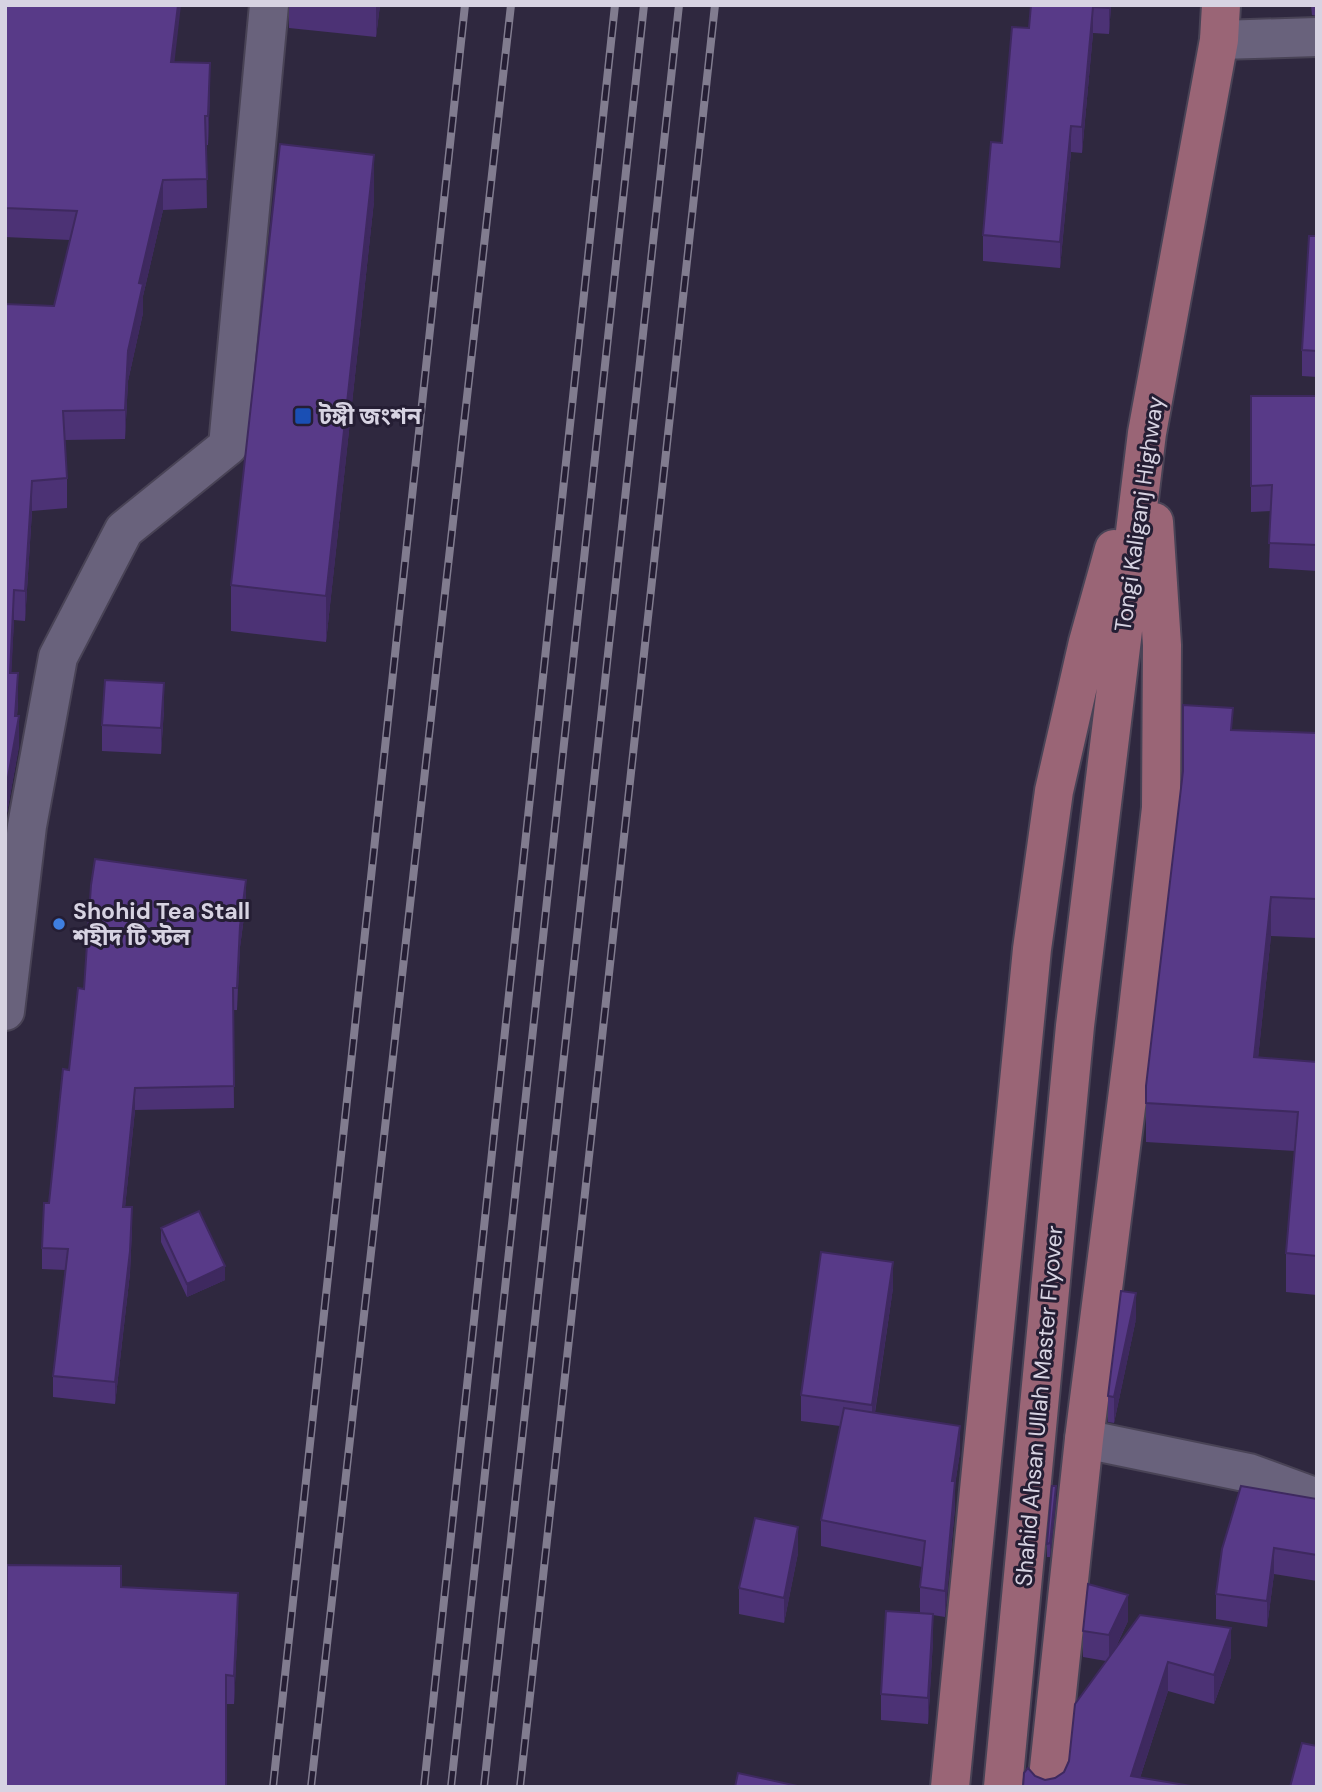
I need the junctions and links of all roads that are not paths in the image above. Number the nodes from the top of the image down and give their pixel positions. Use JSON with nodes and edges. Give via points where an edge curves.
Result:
{"nodes":[{"id":1,"x":269,"y":5,"type":"edge"},
{"id":2,"x":1220,"y":22,"type":"edge"},
{"id":3,"x":1317,"y":37,"type":"edge"},
{"id":4,"x":1147,"y":433,"type":"junction"},
{"id":5,"x":5,"y":1011,"type":"edge"},
{"id":6,"x":1074,"y":1026,"type":"joint"},
{"id":7,"x":1084,"y":1439,"type":"junction"},
{"id":8,"x":1317,"y":1498,"type":"edge"},
{"id":9,"x":950,"y":1787,"type":"edge"},
{"id":10,"x":1003,"y":1787,"type":"edge"},
{"id":11,"x":1048,"y":1787,"type":"edge"}],
"edges":[{"from":1,"to":5,"type":"street","via":[[229,446],[124,530],[58,657],[27,826]]},
{"from":2,"to":3,"type":"street"},
{"from":2,"to":4,"type":"main road","name":"Tongi Kaliganj Highway"},
{"from":4,"to":6,"type":"main road","name":"Tongi Kaliganj Highway"},
{"from":4,"to":7,"type":"main road","via":[[1162,645],[1161,808]]},
{"from":4,"to":9,"type":"main road","via":[[1088,642],[1050,817],[1031,949]]},
{"from":6,"to":10,"type":"main road","name":"Shahid Ahsan Ullah Master Flyover"},
{"from":7,"to":8,"type":"street","via":[[1249,1473]]},
{"from":7,"to":11,"type":"main road"}]}
